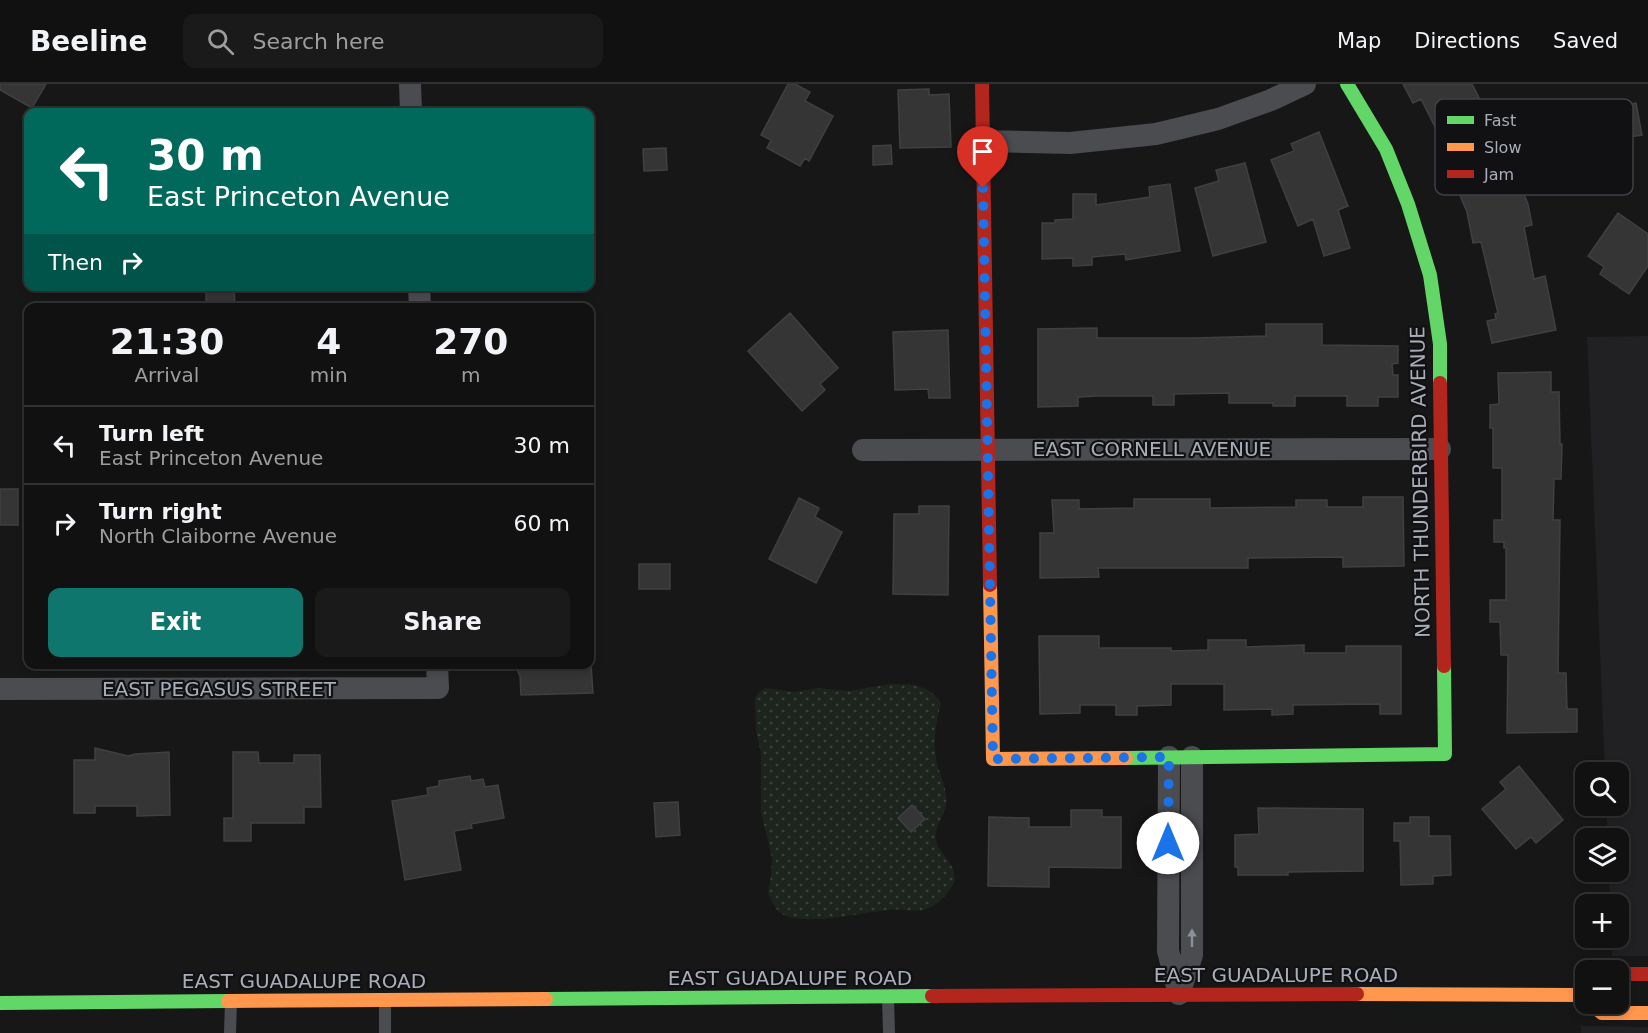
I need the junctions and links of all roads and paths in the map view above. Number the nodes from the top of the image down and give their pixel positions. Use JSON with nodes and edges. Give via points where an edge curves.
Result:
{"nodes":[{"id":1,"x":410,"y":84,"type":"edge"},
{"id":2,"x":981,"y":84,"type":"edge"},
{"id":3,"x":1305,"y":84,"type":"edge"},
{"id":4,"x":1347,"y":84,"type":"edge"},
{"id":5,"x":411,"y":108,"type":"edge"},
{"id":6,"x":982,"y":141,"type":"junction"},
{"id":7,"x":1440,"y":449,"type":"junction"},
{"id":8,"x":863,"y":450,"type":"dead end"},
{"id":9,"x":987,"y":450,"type":"junction"},
{"id":10,"x":437,"y":669,"type":"edge"},
{"id":11,"x":0,"y":689,"type":"edge"},
{"id":12,"x":1169,"y":757,"type":"junction"},
{"id":13,"x":1192,"y":757,"type":"junction"},
{"id":14,"x":1629,"y":974,"type":"edge"},
{"id":15,"x":1648,"y":974,"type":"edge"},
{"id":16,"x":1179,"y":994,"type":"junction"},
{"id":17,"x":888,"y":996,"type":"junction"},
{"id":18,"x":1575,"y":997,"type":"edge"},
{"id":19,"x":385,"y":1000,"type":"junction"},
{"id":20,"x":231,"y":1001,"type":"junction"},
{"id":21,"x":0,"y":1003,"type":"edge"},
{"id":22,"x":1629,"y":1013,"type":"edge"},
{"id":23,"x":1648,"y":1013,"type":"edge"},
{"id":24,"x":230,"y":1033,"type":"edge"},
{"id":25,"x":385,"y":1033,"type":"edge"},
{"id":26,"x":889,"y":1033,"type":"edge"}],
"edges":[{"from":1,"to":5,"type":"street"},
{"from":2,"to":6,"type":"street"},
{"from":3,"to":6,"type":"street","via":[[1218,119],[1156,134],[1070,143]]},
{"from":4,"to":7,"type":"street","name":"NORTH THUNDERBIRD AVENUE","via":[[1386,149],[1430,275],[1440,345]]},
{"from":6,"to":9,"type":"street"},
{"from":7,"to":9,"type":"street","name":"EAST CORNELL AVENUE"},
{"from":7,"to":13,"type":"street","name":"NORTH THUNDERBIRD AVENUE","via":[[1445,754]]},
{"from":8,"to":9,"type":"street","name":"EAST CORNELL AVENUE"},
{"from":9,"to":12,"type":"street","via":[[993,759]]},
{"from":10,"to":11,"type":"street","name":"EAST PEGASUS STREET","via":[[438,688]]},
{"from":12,"to":13,"type":"street"},
{"from":12,"to":16,"type":"street","via":[[1168,951]]},
{"from":16,"to":13,"type":"street","one_way":true,"via":[[1192,955]]},
{"from":14,"to":15,"type":"street"},
{"from":16,"to":17,"type":"street","name":"EAST GUADALUPE ROAD"},
{"from":16,"to":18,"type":"street","name":"EAST GUADALUPE ROAD"},
{"from":17,"to":19,"type":"street","name":"EAST GUADALUPE ROAD"},
{"from":17,"to":26,"type":"lane"},
{"from":19,"to":20,"type":"street","name":"EAST GUADALUPE ROAD"},
{"from":19,"to":25,"type":"lane"},
{"from":20,"to":21,"type":"street","name":"EAST GUADALUPE ROAD"},
{"from":20,"to":24,"type":"lane"},
{"from":22,"to":23,"type":"street","name":"EAST GUADALUPE ROAD"}]}
